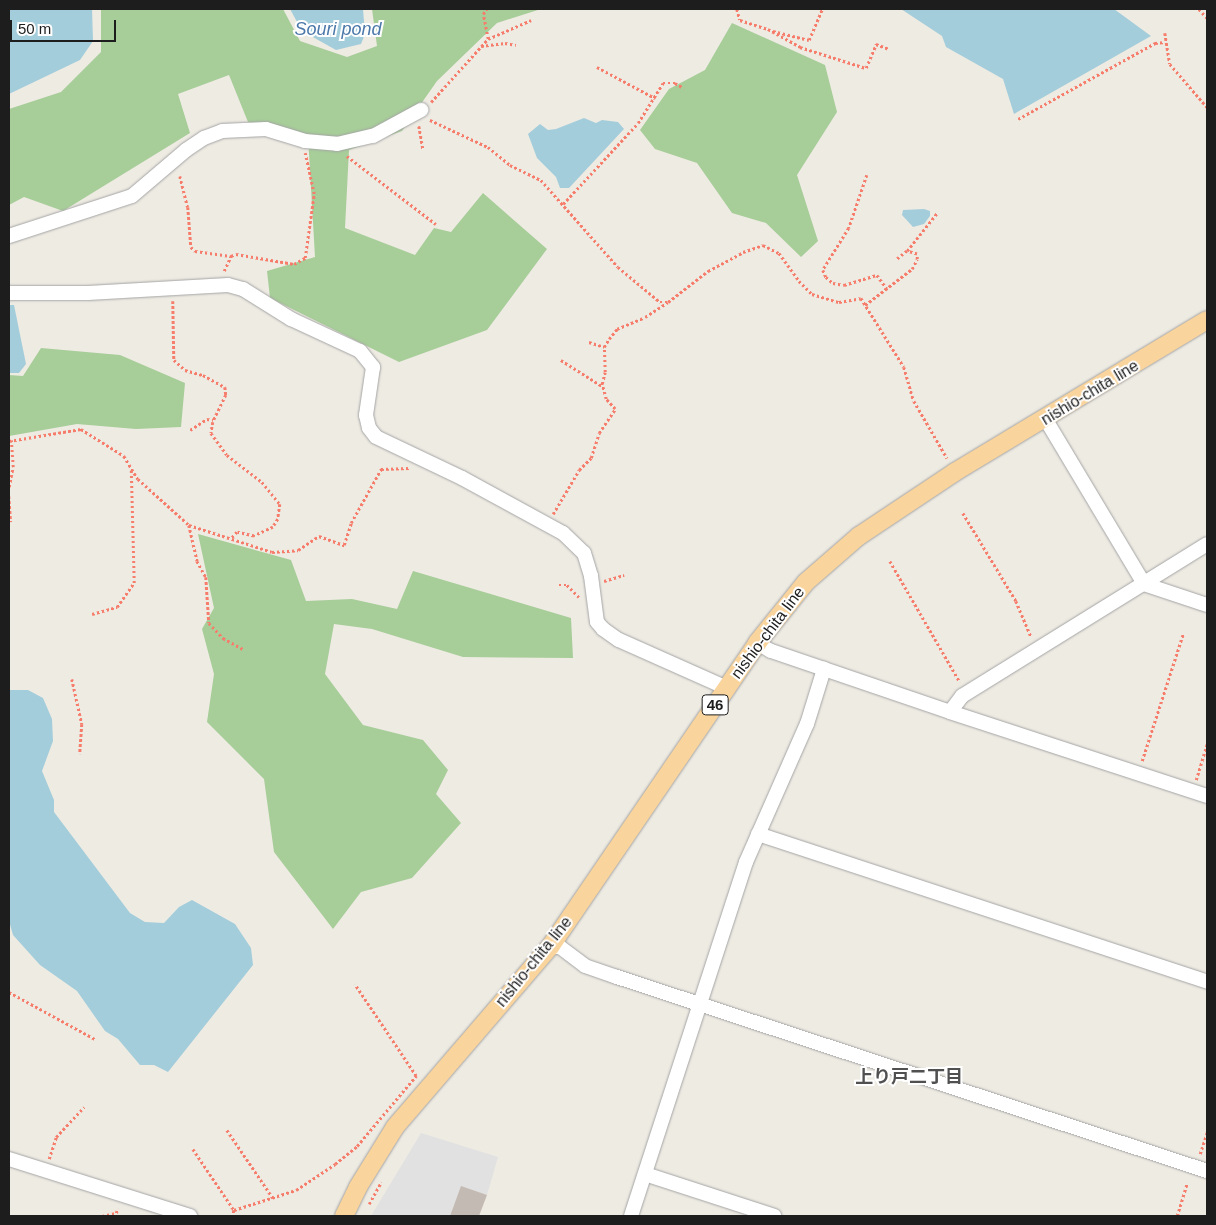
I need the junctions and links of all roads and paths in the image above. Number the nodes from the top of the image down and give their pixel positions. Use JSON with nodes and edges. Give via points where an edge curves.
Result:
{"nodes":[{"id":1,"x":487,"y":9,"type":"edge"},
{"id":2,"x":737,"y":9,"type":"edge"},
{"id":3,"x":822,"y":9,"type":"edge"},
{"id":4,"x":1199,"y":9,"type":"edge"},
{"id":5,"x":1207,"y":18,"type":"edge"},
{"id":6,"x":531,"y":20,"type":"dead end"},
{"id":7,"x":768,"y":29,"type":"junction"},
{"id":8,"x":1165,"y":34,"type":"dead end"},
{"id":9,"x":488,"y":39,"type":"junction"},
{"id":10,"x":1165,"y":42,"type":"junction"},
{"id":11,"x":516,"y":45,"type":"dead end"},
{"id":12,"x":482,"y":46,"type":"junction"},
{"id":13,"x":889,"y":49,"type":"dead end"},
{"id":14,"x":597,"y":67,"type":"dead end"},
{"id":15,"x":684,"y":88,"type":"dead end"},
{"id":16,"x":655,"y":98,"type":"junction"},
{"id":17,"x":1207,"y":107,"type":"edge"},
{"id":18,"x":420,"y":111,"type":"junction"},
{"id":19,"x":1018,"y":119,"type":"dead end"},
{"id":20,"x":305,"y":141,"type":"junction"},
{"id":21,"x":336,"y":144,"type":"junction"},
{"id":22,"x":423,"y":149,"type":"dead end"},
{"id":23,"x":867,"y":175,"type":"dead end"},
{"id":24,"x":180,"y":176,"type":"dead end"},
{"id":25,"x":563,"y":204,"type":"junction"},
{"id":26,"x":937,"y":213,"type":"dead end"},
{"id":27,"x":436,"y":224,"type":"dead end"},
{"id":28,"x":9,"y":236,"type":"edge"},
{"id":29,"x":908,"y":251,"type":"junction"},
{"id":30,"x":231,"y":256,"type":"junction"},
{"id":31,"x":897,"y":258,"type":"dead end"},
{"id":32,"x":222,"y":285,"type":"junction"},
{"id":33,"x":173,"y":287,"type":"junction"},
{"id":34,"x":887,"y":289,"type":"junction"},
{"id":35,"x":9,"y":293,"type":"edge"},
{"id":36,"x":668,"y":302,"type":"junction"},
{"id":37,"x":866,"y":305,"type":"junction"},
{"id":38,"x":1207,"y":320,"type":"edge"},
{"id":39,"x":589,"y":342,"type":"dead end"},
{"id":40,"x":604,"y":347,"type":"junction"},
{"id":41,"x":561,"y":360,"type":"dead end"},
{"id":42,"x":602,"y":386,"type":"junction"},
{"id":43,"x":214,"y":420,"type":"junction"},
{"id":44,"x":1046,"y":420,"type":"junction"},
{"id":45,"x":190,"y":430,"type":"dead end"},
{"id":46,"x":10,"y":441,"type":"edge"},
{"id":47,"x":416,"y":457,"type":"junction"},
{"id":48,"x":131,"y":467,"type":"junction"},
{"id":49,"x":955,"y":472,"type":"junction"},
{"id":50,"x":9,"y":487,"type":"edge"},
{"id":51,"x":9,"y":496,"type":"edge"},
{"id":52,"x":964,"y":513,"type":"dead end"},
{"id":53,"x":12,"y":522,"type":"dead end"},
{"id":54,"x":189,"y":525,"type":"junction"},
{"id":55,"x":548,"y":525,"type":"junction"},
{"id":56,"x":232,"y":539,"type":"junction"},
{"id":57,"x":1207,"y":544,"type":"edge"},
{"id":58,"x":890,"y":560,"type":"dead end"},
{"id":59,"x":624,"y":575,"type":"dead end"},
{"id":60,"x":592,"y":584,"type":"junction"},
{"id":61,"x":1144,"y":584,"type":"junction"},
{"id":62,"x":559,"y":586,"type":"dead end"},
{"id":63,"x":1207,"y":605,"type":"edge"},
{"id":64,"x":595,"y":611,"type":"junction"},
{"id":65,"x":92,"y":614,"type":"dead end"},
{"id":66,"x":1183,"y":634,"type":"dead end"},
{"id":67,"x":757,"y":642,"type":"junction"},
{"id":68,"x":243,"y":648,"type":"dead end"},
{"id":69,"x":1037,"y":650,"type":"junction"},
{"id":70,"x":824,"y":669,"type":"junction"},
{"id":71,"x":72,"y":679,"type":"dead end"},
{"id":72,"x":727,"y":688,"type":"junction"},
{"id":73,"x":966,"y":694,"type":"junction"},
{"id":74,"x":950,"y":712,"type":"junction"},
{"id":75,"x":1207,"y":744,"type":"edge"},
{"id":76,"x":80,"y":754,"type":"dead end"},
{"id":77,"x":1139,"y":773,"type":"junction"},
{"id":78,"x":1192,"y":791,"type":"junction"},
{"id":79,"x":1207,"y":796,"type":"edge"},
{"id":80,"x":758,"y":834,"type":"junction"},
{"id":81,"x":550,"y":947,"type":"junction"},
{"id":82,"x":1207,"y":982,"type":"edge"},
{"id":83,"x":355,"y":985,"type":"dead end"},
{"id":84,"x":9,"y":992,"type":"edge"},
{"id":85,"x":700,"y":1004,"type":"junction"},
{"id":86,"x":95,"y":1039,"type":"dead end"},
{"id":87,"x":84,"y":1107,"type":"dead end"},
{"id":88,"x":226,"y":1130,"type":"dead end"},
{"id":89,"x":1207,"y":1132,"type":"edge"},
{"id":90,"x":193,"y":1149,"type":"dead end"},
{"id":91,"x":9,"y":1159,"type":"edge"},
{"id":92,"x":1201,"y":1169,"type":"edge"},
{"id":93,"x":46,"y":1170,"type":"junction"},
{"id":94,"x":645,"y":1174,"type":"junction"},
{"id":95,"x":385,"y":1175,"type":"dead end"},
{"id":96,"x":1187,"y":1184,"type":"dead end"},
{"id":97,"x":123,"y":1195,"type":"junction"},
{"id":98,"x":273,"y":1198,"type":"junction"},
{"id":99,"x":366,"y":1208,"type":"dead end"},
{"id":100,"x":234,"y":1210,"type":"junction"},
{"id":101,"x":102,"y":1216,"type":"edge"},
{"id":102,"x":190,"y":1216,"type":"edge"},
{"id":103,"x":233,"y":1216,"type":"edge"},
{"id":104,"x":344,"y":1216,"type":"edge"},
{"id":105,"x":631,"y":1216,"type":"edge"},
{"id":106,"x":774,"y":1216,"type":"edge"},
{"id":107,"x":1177,"y":1216,"type":"edge"}],
"edges":[{"from":1,"to":9,"type":"path","via":[[483,14]]},
{"from":2,"to":7,"type":"path","via":[[740,20]]},
{"from":3,"to":7,"type":"path","via":[[809,40]]},
{"from":4,"to":5,"type":"path"},
{"from":6,"to":9,"type":"path"},
{"from":7,"to":13,"type":"path","via":[[800,47],[866,68],[876,44]]},
{"from":8,"to":10,"type":"path"},
{"from":9,"to":12,"type":"path"},
{"from":10,"to":17,"type":"path","via":[[1170,64]]},
{"from":10,"to":19,"type":"path","via":[[1156,43]]},
{"from":11,"to":12,"type":"path"},
{"from":12,"to":18,"type":"path"},
{"from":14,"to":16,"type":"path"},
{"from":15,"to":16,"type":"path","via":[[667,82]]},
{"from":16,"to":25,"type":"path","via":[[638,123]]},
{"from":18,"to":21,"type":"street","via":[[373,136]]},
{"from":18,"to":22,"type":"path"},
{"from":18,"to":25,"type":"path","via":[[432,122],[488,147],[510,165],[541,180]]},
{"from":20,"to":21,"type":"street"},
{"from":20,"to":28,"type":"street","via":[[266,129],[222,131],[192,146],[132,196]]},
{"from":20,"to":30,"type":"path","via":[[314,194],[305,258],[294,264]]},
{"from":21,"to":27,"type":"path","via":[[362,170],[383,181]]},
{"from":23,"to":34,"type":"path","via":[[849,228],[823,270],[833,283],[844,285],[877,274]]},
{"from":24,"to":30,"type":"path","via":[[188,207],[191,247],[195,251]]},
{"from":25,"to":36,"type":"path","via":[[618,267],[653,298]]},
{"from":26,"to":29,"type":"path"},
{"from":29,"to":31,"type":"path"},
{"from":29,"to":34,"type":"path","via":[[916,254],[916,264]]},
{"from":30,"to":32,"type":"path","via":[[223,273]]},
{"from":32,"to":33,"type":"street"},
{"from":32,"to":47,"type":"street","via":[[243,289],[291,319],[360,351],[373,367],[366,415],[369,428],[386,444]]},
{"from":33,"to":35,"type":"street","via":[[88,293]]},
{"from":33,"to":43,"type":"path","via":[[174,360],[185,370],[203,375],[225,388],[226,395]]},
{"from":34,"to":37,"type":"path"},
{"from":36,"to":37,"type":"path","via":[[708,271],[763,245],[779,253],[799,282],[812,294],[839,302],[861,298]]},
{"from":36,"to":40,"type":"path","via":[[617,329]]},
{"from":37,"to":49,"type":"path","via":[[904,367],[914,401]]},
{"from":38,"to":44,"type":"main road","name":"nishio-chita line","number":"46"},
{"from":39,"to":40,"type":"path"},
{"from":40,"to":42,"type":"path"},
{"from":41,"to":42,"type":"path"},
{"from":42,"to":55,"type":"path","via":[[606,399],[615,409],[599,433],[590,458],[579,470]]},
{"from":43,"to":45,"type":"path","via":[[207,419]]},
{"from":43,"to":56,"type":"path","via":[[211,433],[227,455],[262,482],[280,504],[278,520],[272,527],[254,536],[237,532],[232,534]]},
{"from":44,"to":49,"type":"main road","name":"nishio-chita line","number":"46"},
{"from":44,"to":61,"type":"street"},
{"from":46,"to":48,"type":"path","via":[[81,429],[124,456]]},
{"from":46,"to":50,"type":"path","via":[[13,467]]},
{"from":47,"to":55,"type":"street"},
{"from":47,"to":56,"type":"path","via":[[409,468],[381,469],[351,523],[344,545],[319,536],[298,550],[285,553]]},
{"from":48,"to":54,"type":"path","via":[[151,492]]},
{"from":48,"to":65,"type":"path","via":[[134,583],[117,608]]},
{"from":49,"to":67,"type":"main road","name":"nishio-chita line","number":"46","via":[[859,536],[831,559],[806,582]]},
{"from":51,"to":53,"type":"path"},
{"from":52,"to":69,"type":"path","via":[[1016,601]]},
{"from":54,"to":56,"type":"path"},
{"from":54,"to":68,"type":"path","via":[[206,577],[210,623],[223,638]]},
{"from":55,"to":60,"type":"street","via":[[574,541],[584,553]]},
{"from":57,"to":61,"type":"street"},
{"from":58,"to":73,"type":"path","via":[[956,671]]},
{"from":59,"to":60,"type":"path"},
{"from":60,"to":64,"type":"street"},
{"from":61,"to":63,"type":"street"},
{"from":61,"to":69,"type":"street"},
{"from":62,"to":64,"type":"path","via":[[574,590],[585,610]]},
{"from":64,"to":72,"type":"street","via":[[597,622],[609,634]]},
{"from":66,"to":77,"type":"path"},
{"from":67,"to":70,"type":"street","via":[[771,651]]},
{"from":67,"to":72,"type":"main road","name":"nishio-chita line","number":"46"},
{"from":69,"to":73,"type":"street"},
{"from":70,"to":74,"type":"street"},
{"from":70,"to":80,"type":"street","via":[[808,724]]},
{"from":71,"to":76,"type":"path","via":[[82,724]]},
{"from":72,"to":81,"type":"main road","name":"nishio-chita line","number":"46"},
{"from":73,"to":74,"type":"street"},
{"from":74,"to":77,"type":"street"},
{"from":75,"to":78,"type":"path"},
{"from":77,"to":78,"type":"street"},
{"from":78,"to":79,"type":"street"},
{"from":80,"to":82,"type":"street"},
{"from":80,"to":85,"type":"street"},
{"from":81,"to":85,"type":"street","via":[[560,947],[585,966]]},
{"from":81,"to":104,"type":"main road","name":"nishio-chita line","number":"46","via":[[395,1127]]},
{"from":83,"to":98,"type":"path","via":[[416,1076],[357,1146],[312,1181]]},
{"from":84,"to":86,"type":"path"},
{"from":85,"to":92,"type":"street"},
{"from":85,"to":94,"type":"street"},
{"from":87,"to":93,"type":"path","via":[[56,1137]]},
{"from":88,"to":98,"type":"path"},
{"from":89,"to":92,"type":"path"},
{"from":90,"to":100,"type":"path"},
{"from":91,"to":93,"type":"street"},
{"from":93,"to":97,"type":"street"},
{"from":94,"to":105,"type":"street"},
{"from":94,"to":106,"type":"street"},
{"from":95,"to":99,"type":"path"},
{"from":96,"to":107,"type":"path"},
{"from":97,"to":101,"type":"path","via":[[116,1213]]},
{"from":97,"to":102,"type":"street"},
{"from":98,"to":100,"type":"path"},
{"from":100,"to":103,"type":"path"}]}
